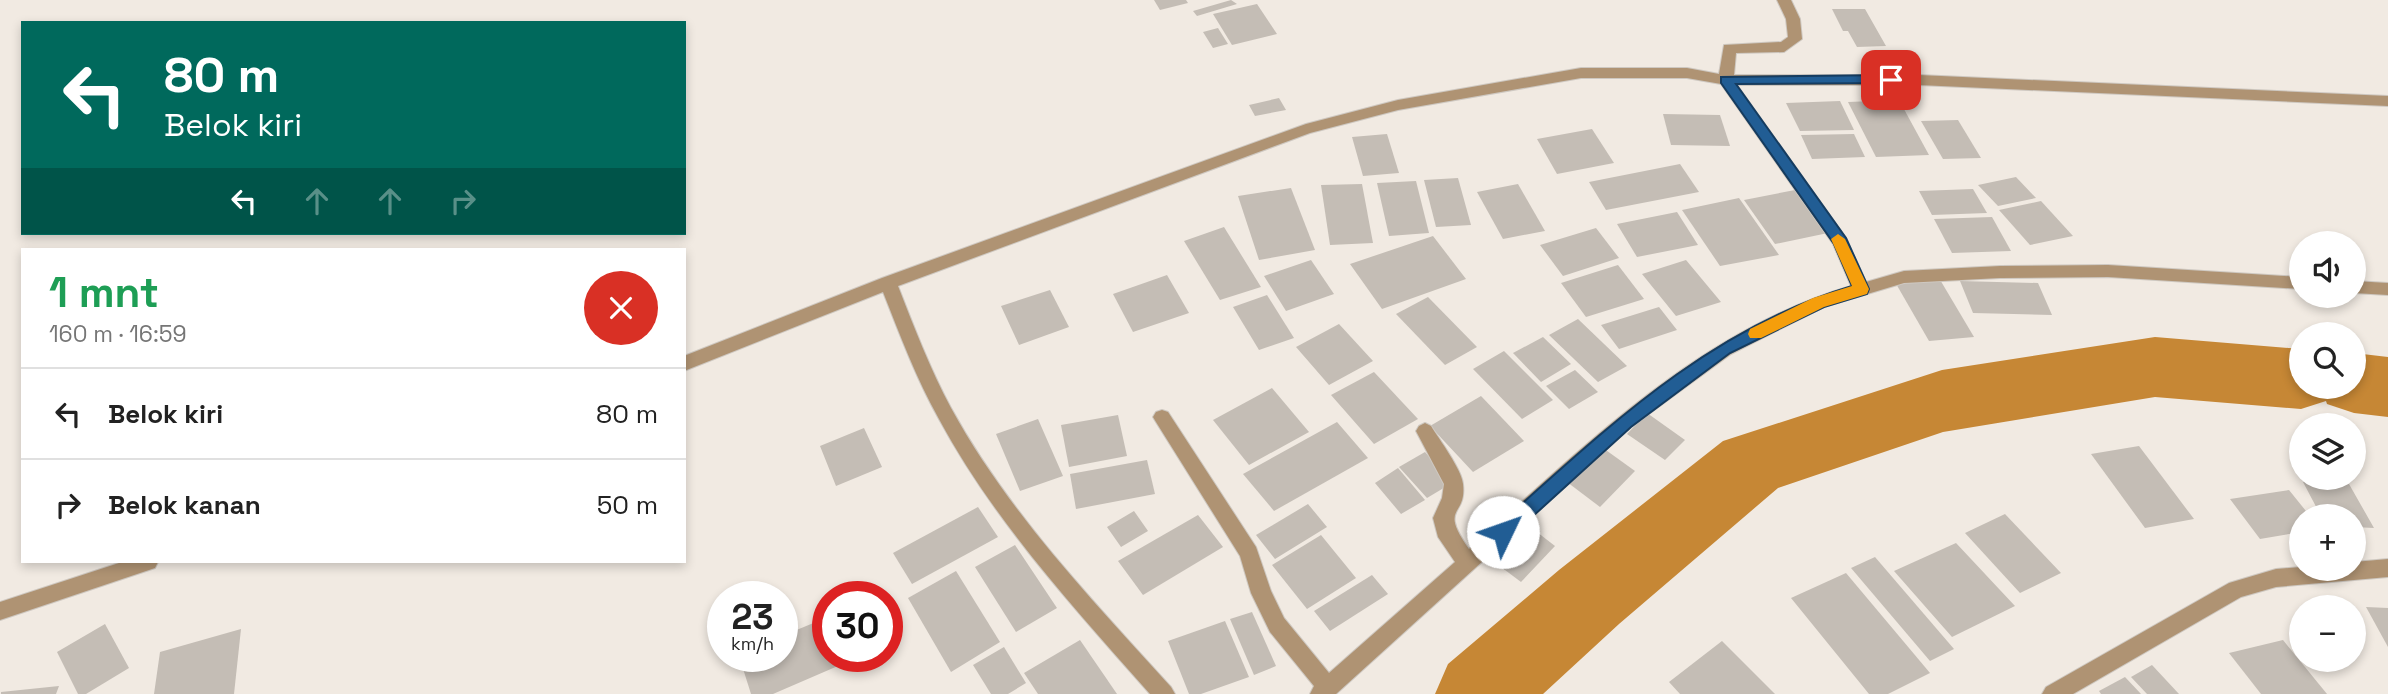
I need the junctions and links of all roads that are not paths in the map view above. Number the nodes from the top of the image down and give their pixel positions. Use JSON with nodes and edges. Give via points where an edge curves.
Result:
{"nodes":[{"id":1,"x":1784,"y":0,"type":"edge"},
{"id":2,"x":1726,"y":69,"type":"junction"},
{"id":3,"x":2388,"y":101,"type":"edge"},
{"id":4,"x":2289,"y":282,"type":"edge"},
{"id":5,"x":888,"y":283,"type":"junction"},
{"id":6,"x":2366,"y":288,"type":"edge"},
{"id":7,"x":1861,"y":289,"type":"junction"},
{"id":8,"x":2388,"y":289,"type":"edge"},
{"id":9,"x":686,"y":363,"type":"edge"},
{"id":10,"x":1162,"y":417,"type":"dead end"},
{"id":11,"x":1425,"y":431,"type":"dead end"},
{"id":12,"x":145,"y":563,"type":"edge"},
{"id":13,"x":1468,"y":565,"type":"junction"},
{"id":14,"x":2388,"y":568,"type":"edge"},
{"id":15,"x":0,"y":611,"type":"edge"},
{"id":16,"x":1325,"y":691,"type":"edge"},
{"id":17,"x":1164,"y":694,"type":"edge"},
{"id":18,"x":2053,"y":694,"type":"edge"}],
"edges":[{"from":1,"to":2,"type":"street","via":[[1796,32],[1792,43],[1763,49],[1729,48]]},
{"from":2,"to":3,"type":"street"},
{"from":2,"to":5,"type":"street","via":[[1687,74],[1581,72],[1398,105],[1306,129]]},
{"from":2,"to":7,"type":"street","via":[[1840,242]]},
{"from":4,"to":7,"type":"street","via":[[2108,271],[2000,272],[1904,277]]},
{"from":5,"to":9,"type":"street"},
{"from":5,"to":17,"type":"street","via":[[920,366],[955,431],[1006,509]]},
{"from":6,"to":8,"type":"street"},
{"from":7,"to":13,"type":"street","via":[[1819,302],[1725,349],[1625,422]]},
{"from":10,"to":16,"type":"street","via":[[1249,553],[1277,625]]},
{"from":11,"to":13,"type":"street","via":[[1454,483],[1443,518],[1445,531]]},
{"from":12,"to":15,"type":"street"},
{"from":13,"to":16,"type":"street"},
{"from":14,"to":18,"type":"street","via":[[2276,578],[2236,589]]}]}
